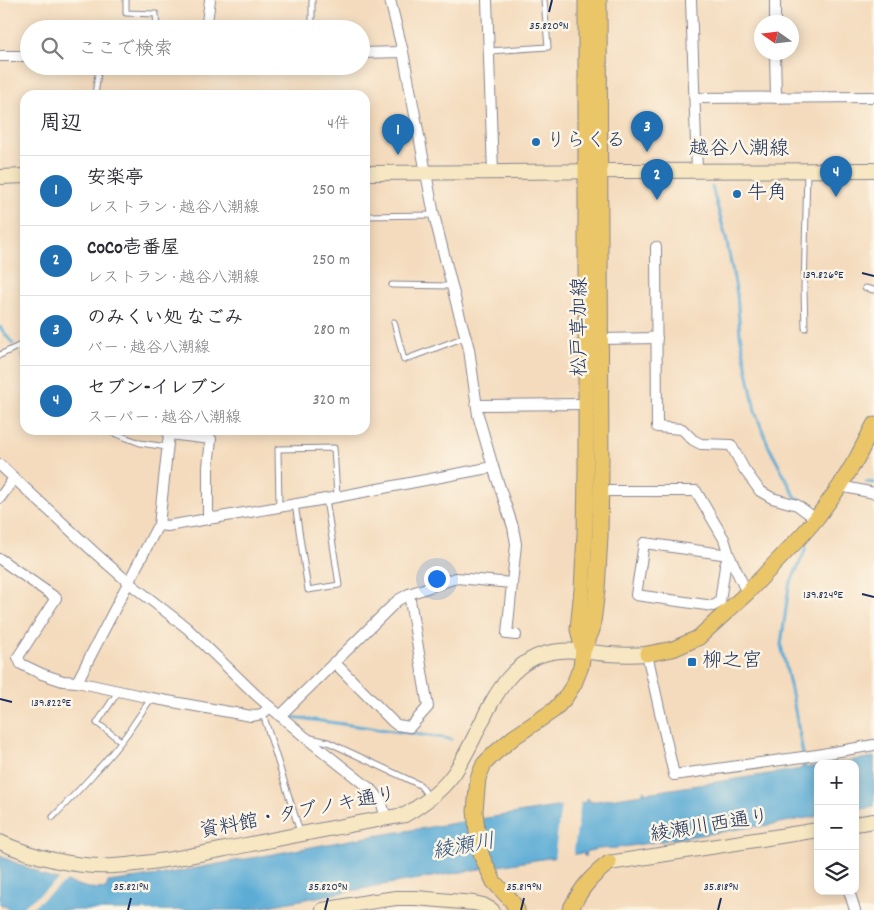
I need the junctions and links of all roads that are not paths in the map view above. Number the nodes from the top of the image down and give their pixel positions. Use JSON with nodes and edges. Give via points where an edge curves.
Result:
{"nodes":[{"id":1,"x":126,"y":0,"type":"edge"},
{"id":2,"x":210,"y":0,"type":"edge"},
{"id":3,"x":312,"y":0,"type":"edge"},
{"id":4,"x":390,"y":0,"type":"edge"},
{"id":5,"x":487,"y":0,"type":"edge"},
{"id":6,"x":544,"y":0,"type":"edge"},
{"id":7,"x":586,"y":0,"type":"edge"},
{"id":8,"x":599,"y":0,"type":"edge"},
{"id":9,"x":691,"y":0,"type":"edge"},
{"id":10,"x":775,"y":0,"type":"edge"},
{"id":11,"x":775,"y":15,"type":"edge"},
{"id":12,"x":156,"y":20,"type":"edge"},
{"id":13,"x":207,"y":20,"type":"edge"},
{"id":14,"x":312,"y":20,"type":"edge"},
{"id":15,"x":488,"y":51,"type":"junction"},
{"id":16,"x":403,"y":52,"type":"junction"},
{"id":17,"x":370,"y":54,"type":"edge"},
{"id":18,"x":0,"y":56,"type":"edge"},
{"id":19,"x":20,"y":56,"type":"edge"},
{"id":20,"x":776,"y":60,"type":"edge"},
{"id":21,"x":98,"y":75,"type":"edge"},
{"id":22,"x":96,"y":90,"type":"edge"},
{"id":23,"x":874,"y":97,"type":"edge"},
{"id":24,"x":695,"y":98,"type":"junction"},
{"id":25,"x":776,"y":98,"type":"junction"},
{"id":26,"x":807,"y":170,"type":"junction"},
{"id":27,"x":874,"y":170,"type":"edge"},
{"id":28,"x":593,"y":171,"type":"junction"},
{"id":29,"x":697,"y":171,"type":"junction"},
{"id":30,"x":427,"y":172,"type":"junction"},
{"id":31,"x":370,"y":173,"type":"edge"},
{"id":32,"x":493,"y":173,"type":"junction"},
{"id":33,"x":20,"y":176,"type":"edge"},
{"id":34,"x":0,"y":177,"type":"edge"},
{"id":35,"x":434,"y":215,"type":"junction"},
{"id":36,"x":370,"y":216,"type":"edge"},
{"id":37,"x":656,"y":247,"type":"dead end"},
{"id":38,"x":392,"y":285,"type":"dead end"},
{"id":39,"x":452,"y":286,"type":"junction"},
{"id":40,"x":865,"y":288,"type":"dead end"},
{"id":41,"x":874,"y":290,"type":"edge"},
{"id":42,"x":394,"y":322,"type":"dead end"},
{"id":43,"x":806,"y":328,"type":"dead end"},
{"id":44,"x":466,"y":337,"type":"junction"},
{"id":45,"x":657,"y":338,"type":"junction"},
{"id":46,"x":601,"y":339,"type":"junction"},
{"id":47,"x":20,"y":345,"type":"edge"},
{"id":48,"x":0,"y":354,"type":"edge"},
{"id":49,"x":585,"y":404,"type":"junction"},
{"id":50,"x":477,"y":405,"type":"junction"},
{"id":51,"x":874,"y":425,"type":"edge"},
{"id":52,"x":119,"y":435,"type":"edge"},
{"id":53,"x":168,"y":435,"type":"edge"},
{"id":54,"x":177,"y":435,"type":"edge"},
{"id":55,"x":167,"y":447,"type":"junction"},
{"id":56,"x":0,"y":465,"type":"edge"},
{"id":57,"x":493,"y":467,"type":"junction"},
{"id":58,"x":14,"y":478,"type":"junction"},
{"id":59,"x":840,"y":486,"type":"junction"},
{"id":60,"x":600,"y":491,"type":"junction"},
{"id":61,"x":874,"y":493,"type":"edge"},
{"id":62,"x":337,"y":496,"type":"junction"},
{"id":63,"x":0,"y":498,"type":"edge"},
{"id":64,"x":326,"y":499,"type":"junction"},
{"id":65,"x":295,"y":504,"type":"junction"},
{"id":66,"x":280,"y":506,"type":"junction"},
{"id":67,"x":208,"y":519,"type":"junction"},
{"id":68,"x":816,"y":519,"type":"junction"},
{"id":69,"x":159,"y":525,"type":"junction"},
{"id":70,"x":729,"y":555,"type":"junction"},
{"id":71,"x":0,"y":559,"type":"edge"},
{"id":72,"x":128,"y":582,"type":"junction"},
{"id":73,"x":512,"y":583,"type":"junction"},
{"id":74,"x":747,"y":593,"type":"junction"},
{"id":75,"x":409,"y":594,"type":"junction"},
{"id":76,"x":516,"y":635,"type":"dead end"},
{"id":77,"x":583,"y":651,"type":"junction"},
{"id":78,"x":647,"y":654,"type":"junction"},
{"id":79,"x":334,"y":662,"type":"junction"},
{"id":80,"x":77,"y":682,"type":"junction"},
{"id":81,"x":119,"y":691,"type":"junction"},
{"id":82,"x":151,"y":698,"type":"junction"},
{"id":83,"x":266,"y":710,"type":"junction"},
{"id":84,"x":280,"y":716,"type":"junction"},
{"id":85,"x":305,"y":737,"type":"junction"},
{"id":86,"x":121,"y":741,"type":"junction"},
{"id":87,"x":874,"y":745,"type":"edge"},
{"id":88,"x":430,"y":799,"type":"junction"},
{"id":89,"x":53,"y":817,"type":"dead end"},
{"id":90,"x":386,"y":818,"type":"junction"},
{"id":91,"x":874,"y":821,"type":"edge"},
{"id":92,"x":859,"y":823,"type":"edge"},
{"id":93,"x":814,"y":831,"type":"edge"},
{"id":94,"x":301,"y":835,"type":"junction"},
{"id":95,"x":0,"y":842,"type":"edge"},
{"id":96,"x":609,"y":863,"type":"joint"},
{"id":97,"x":850,"y":895,"type":"edge"},
{"id":98,"x":514,"y":905,"type":"edge"},
{"id":99,"x":323,"y":910,"type":"edge"},
{"id":100,"x":492,"y":910,"type":"edge"},
{"id":101,"x":570,"y":910,"type":"edge"},
{"id":102,"x":855,"y":910,"type":"edge"}],
"edges":[{"from":1,"to":12,"type":"lane","via":[[126,13],[156,14]]},
{"from":2,"to":13,"type":"street"},
{"from":3,"to":14,"type":"lane"},
{"from":4,"to":16,"type":"street"},
{"from":5,"to":15,"type":"street"},
{"from":6,"to":15,"type":"lane","via":[[548,47]]},
{"from":7,"to":28,"type":"main road","name":"松戸草加線"},
{"from":8,"to":28,"type":"main road","name":"松戸草加線"},
{"from":9,"to":24,"type":"street"},
{"from":10,"to":11,"type":"street"},
{"from":15,"to":32,"type":"street"},
{"from":16,"to":17,"type":"street"},
{"from":16,"to":30,"type":"street"},
{"from":18,"to":19,"type":"street"},
{"from":20,"to":25,"type":"street"},
{"from":21,"to":22,"type":"lane"},
{"from":23,"to":25,"type":"street"},
{"from":24,"to":25,"type":"street"},
{"from":24,"to":29,"type":"street"},
{"from":26,"to":27,"type":"street","name":"越谷八潮線"},
{"from":26,"to":29,"type":"street","name":"越谷八潮線"},
{"from":26,"to":43,"type":"lane"},
{"from":28,"to":29,"type":"street","name":"越谷八潮線"},
{"from":28,"to":32,"type":"street","name":"越谷八潮線"},
{"from":28,"to":46,"type":"main road","name":"松戸草加線"},
{"from":28,"to":49,"type":"main road","name":"松戸草加線"},
{"from":30,"to":31,"type":"street","name":"越谷八潮線"},
{"from":30,"to":32,"type":"street","name":"越谷八潮線"},
{"from":30,"to":35,"type":"street"},
{"from":33,"to":34,"type":"street"},
{"from":35,"to":36,"type":"lane"},
{"from":35,"to":39,"type":"street"},
{"from":37,"to":45,"type":"street"},
{"from":38,"to":39,"type":"lane"},
{"from":39,"to":44,"type":"street"},
{"from":40,"to":41,"type":"lane"},
{"from":42,"to":44,"type":"lane","via":[[404,360]]},
{"from":44,"to":50,"type":"street"},
{"from":45,"to":46,"type":"street"},
{"from":45,"to":68,"type":"street","via":[[658,427],[682,429],[701,444],[731,445],[760,490],[772,498],[797,506]]},
{"from":46,"to":60,"type":"main road","name":"松戸草加線"},
{"from":47,"to":48,"type":"lane"},
{"from":49,"to":50,"type":"street"},
{"from":49,"to":77,"type":"main road","name":"松戸草加線","via":[[585,534],[578,628]]},
{"from":50,"to":57,"type":"street"},
{"from":51,"to":59,"type":"main road"},
{"from":52,"to":55,"type":"lane","via":[[140,443]]},
{"from":53,"to":55,"type":"street"},
{"from":54,"to":67,"type":"street","via":[[211,439]]},
{"from":55,"to":69,"type":"street"},
{"from":56,"to":58,"type":"street"},
{"from":57,"to":62,"type":"street"},
{"from":57,"to":73,"type":"street","via":[[516,544]]},
{"from":58,"to":63,"type":"street"},
{"from":58,"to":72,"type":"street"},
{"from":59,"to":61,"type":"street"},
{"from":59,"to":68,"type":"main road"},
{"from":60,"to":70,"type":"street","via":[[696,491],[724,539]]},
{"from":60,"to":77,"type":"main road","name":"松戸草加線","via":[[597,590],[592,630]]},
{"from":62,"to":64,"type":"street"},
{"from":62,"to":66,"type":"lane","via":[[334,448],[278,449]]},
{"from":64,"to":65,"type":"street"},
{"from":64,"to":65,"type":"lane","via":[[339,585],[308,590]]},
{"from":65,"to":66,"type":"street"},
{"from":66,"to":67,"type":"street"},
{"from":67,"to":69,"type":"street"},
{"from":68,"to":74,"type":"main road"},
{"from":69,"to":72,"type":"street"},
{"from":70,"to":70,"type":"street","via":[[644,543],[636,595],[713,606],[720,602]]},
{"from":70,"to":74,"type":"street"},
{"from":71,"to":80,"type":"street","via":[[56,598],[18,657],[21,664],[64,681]]},
{"from":72,"to":80,"type":"street"},
{"from":72,"to":83,"type":"street","via":[[187,628],[256,695]]},
{"from":73,"to":75,"type":"street","via":[[456,578]]},
{"from":73,"to":76,"type":"street","via":[[507,634]]},
{"from":74,"to":78,"type":"main road","via":[[698,638],[673,649]]},
{"from":75,"to":79,"type":"street","via":[[398,600]]},
{"from":75,"to":79,"type":"street","via":[[428,707],[410,727],[393,722]]},
{"from":77,"to":78,"type":"street","name":"資料館・タブノキ通り"},
{"from":77,"to":88,"type":"street","name":"資料館・タブノキ通り","via":[[559,650],[539,656],[521,666],[505,681],[453,775]]},
{"from":77,"to":98,"type":"main road","name":"松戸草加線","via":[[581,666],[565,698],[554,710],[495,753],[484,764],[478,778],[476,818],[482,857],[494,882]]},
{"from":78,"to":87,"type":"street","via":[[674,775]]},
{"from":79,"to":84,"type":"street"},
{"from":80,"to":81,"type":"street"},
{"from":81,"to":82,"type":"street"},
{"from":81,"to":86,"type":"lane","via":[[97,723]]},
{"from":82,"to":83,"type":"street","via":[[251,716]]},
{"from":82,"to":86,"type":"lane"},
{"from":83,"to":84,"type":"street"},
{"from":83,"to":94,"type":"lane"},
{"from":84,"to":85,"type":"street"},
{"from":85,"to":88,"type":"lane","via":[[328,742],[420,785]]},
{"from":85,"to":90,"type":"street","via":[[374,792],[381,801]]},
{"from":86,"to":89,"type":"lane"},
{"from":88,"to":90,"type":"street","name":"資料館・タブノキ通り","via":[[405,815]]},
{"from":90,"to":94,"type":"street","name":"資料館・タブノキ通り"},
{"from":91,"to":92,"type":"street"},
{"from":93,"to":96,"type":"street","name":"綾瀬川西通り"},
{"from":94,"to":95,"type":"street","name":"資料館・タブノキ通り","via":[[113,866],[51,859]]},
{"from":96,"to":101,"type":"main road","via":[[595,873],[580,891]]},
{"from":97,"to":102,"type":"street"},
{"from":99,"to":100,"type":"street","via":[[396,898],[474,903]]}]}
